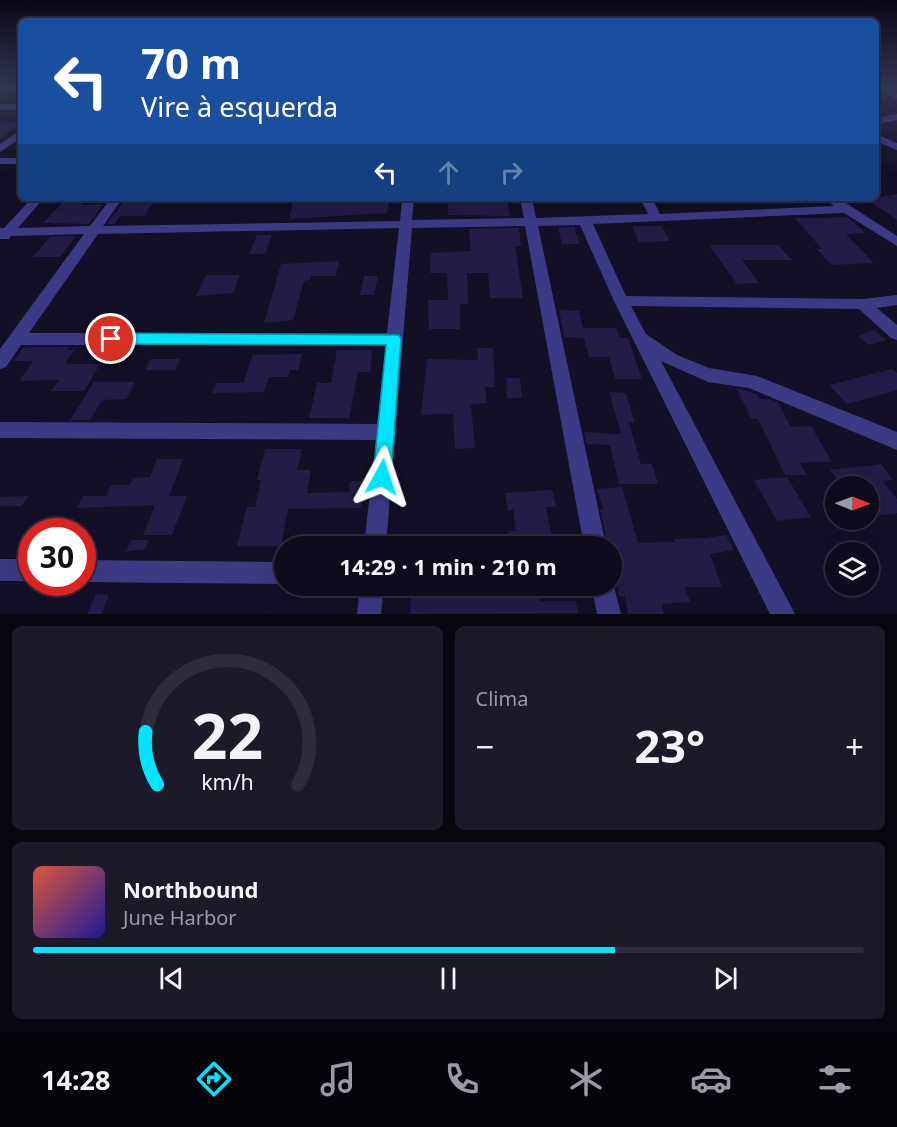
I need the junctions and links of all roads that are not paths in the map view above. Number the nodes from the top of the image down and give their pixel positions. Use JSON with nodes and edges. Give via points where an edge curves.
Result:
{"nodes":[{"id":1,"x":897,"y":117,"type":"edge"},
{"id":2,"x":879,"y":120,"type":"edge"},
{"id":3,"x":18,"y":136,"type":"edge"},
{"id":4,"x":879,"y":138,"type":"edge"},
{"id":5,"x":897,"y":147,"type":"edge"},
{"id":6,"x":0,"y":149,"type":"edge"},
{"id":7,"x":0,"y":161,"type":"edge"},
{"id":8,"x":18,"y":161,"type":"edge"},
{"id":9,"x":35,"y":201,"type":"edge"},
{"id":10,"x":115,"y":201,"type":"edge"},
{"id":11,"x":408,"y":201,"type":"edge"},
{"id":12,"x":526,"y":201,"type":"edge"},
{"id":13,"x":648,"y":201,"type":"edge"},
{"id":14,"x":834,"y":201,"type":"edge"},
{"id":15,"x":846,"y":209,"type":"junction"},
{"id":16,"x":656,"y":218,"type":"junction"},
{"id":17,"x":585,"y":221,"type":"junction"},
{"id":18,"x":530,"y":222,"type":"junction"},
{"id":19,"x":405,"y":224,"type":"junction"},
{"id":20,"x":95,"y":230,"type":"junction"},
{"id":21,"x":2,"y":235,"type":"edge"},
{"id":22,"x":897,"y":242,"type":"edge"},
{"id":23,"x":897,"y":300,"type":"edge"},
{"id":24,"x":621,"y":301,"type":"junction"},
{"id":25,"x":863,"y":304,"type":"junction"},
{"id":26,"x":897,"y":334,"type":"edge"},
{"id":27,"x":639,"y":335,"type":"junction"},
{"id":28,"x":17,"y":339,"type":"junction"},
{"id":29,"x":394,"y":339,"type":"junction"},
{"id":30,"x":0,"y":362,"type":"edge"},
{"id":31,"x":0,"y":430,"type":"edge"},
{"id":32,"x":386,"y":432,"type":"junction"},
{"id":33,"x":897,"y":441,"type":"edge"},
{"id":34,"x":376,"y":536,"type":"edge"},
{"id":35,"x":593,"y":536,"type":"edge"},
{"id":36,"x":0,"y":570,"type":"edge"},
{"id":37,"x":18,"y":570,"type":"edge"},
{"id":38,"x":96,"y":571,"type":"edge"},
{"id":39,"x":274,"y":573,"type":"edge"},
{"id":40,"x":371,"y":596,"type":"edge"},
{"id":41,"x":605,"y":596,"type":"edge"},
{"id":42,"x":369,"y":614,"type":"edge"},
{"id":43,"x":609,"y":614,"type":"edge"},
{"id":44,"x":783,"y":614,"type":"edge"}],
"edges":[{"from":1,"to":2,"type":"street"},
{"from":3,"to":6,"type":"street"},
{"from":4,"to":5,"type":"street"},
{"from":7,"to":8,"type":"street"},
{"from":9,"to":21,"type":"street"},
{"from":10,"to":20,"type":"street"},
{"from":11,"to":19,"type":"street"},
{"from":12,"to":18,"type":"street"},
{"from":13,"to":16,"type":"street"},
{"from":14,"to":15,"type":"street"},
{"from":15,"to":16,"type":"street"},
{"from":15,"to":22,"type":"street"},
{"from":16,"to":17,"type":"street"},
{"from":17,"to":18,"type":"street"},
{"from":17,"to":24,"type":"street"},
{"from":18,"to":19,"type":"street"},
{"from":18,"to":35,"type":"street"},
{"from":19,"to":20,"type":"street"},
{"from":19,"to":29,"type":"street"},
{"from":20,"to":21,"type":"street"},
{"from":20,"to":28,"type":"street"},
{"from":23,"to":25,"type":"street"},
{"from":24,"to":25,"type":"street"},
{"from":24,"to":27,"type":"street"},
{"from":25,"to":26,"type":"street"},
{"from":27,"to":33,"type":"street","via":[[671,360],[708,375],[751,381]]},
{"from":27,"to":44,"type":"street"},
{"from":28,"to":29,"type":"street"},
{"from":28,"to":30,"type":"street"},
{"from":29,"to":32,"type":"street"},
{"from":31,"to":32,"type":"street"},
{"from":32,"to":34,"type":"street"},
{"from":36,"to":37,"type":"street"},
{"from":38,"to":39,"type":"street"},
{"from":40,"to":42,"type":"street"},
{"from":41,"to":43,"type":"street"}]}
